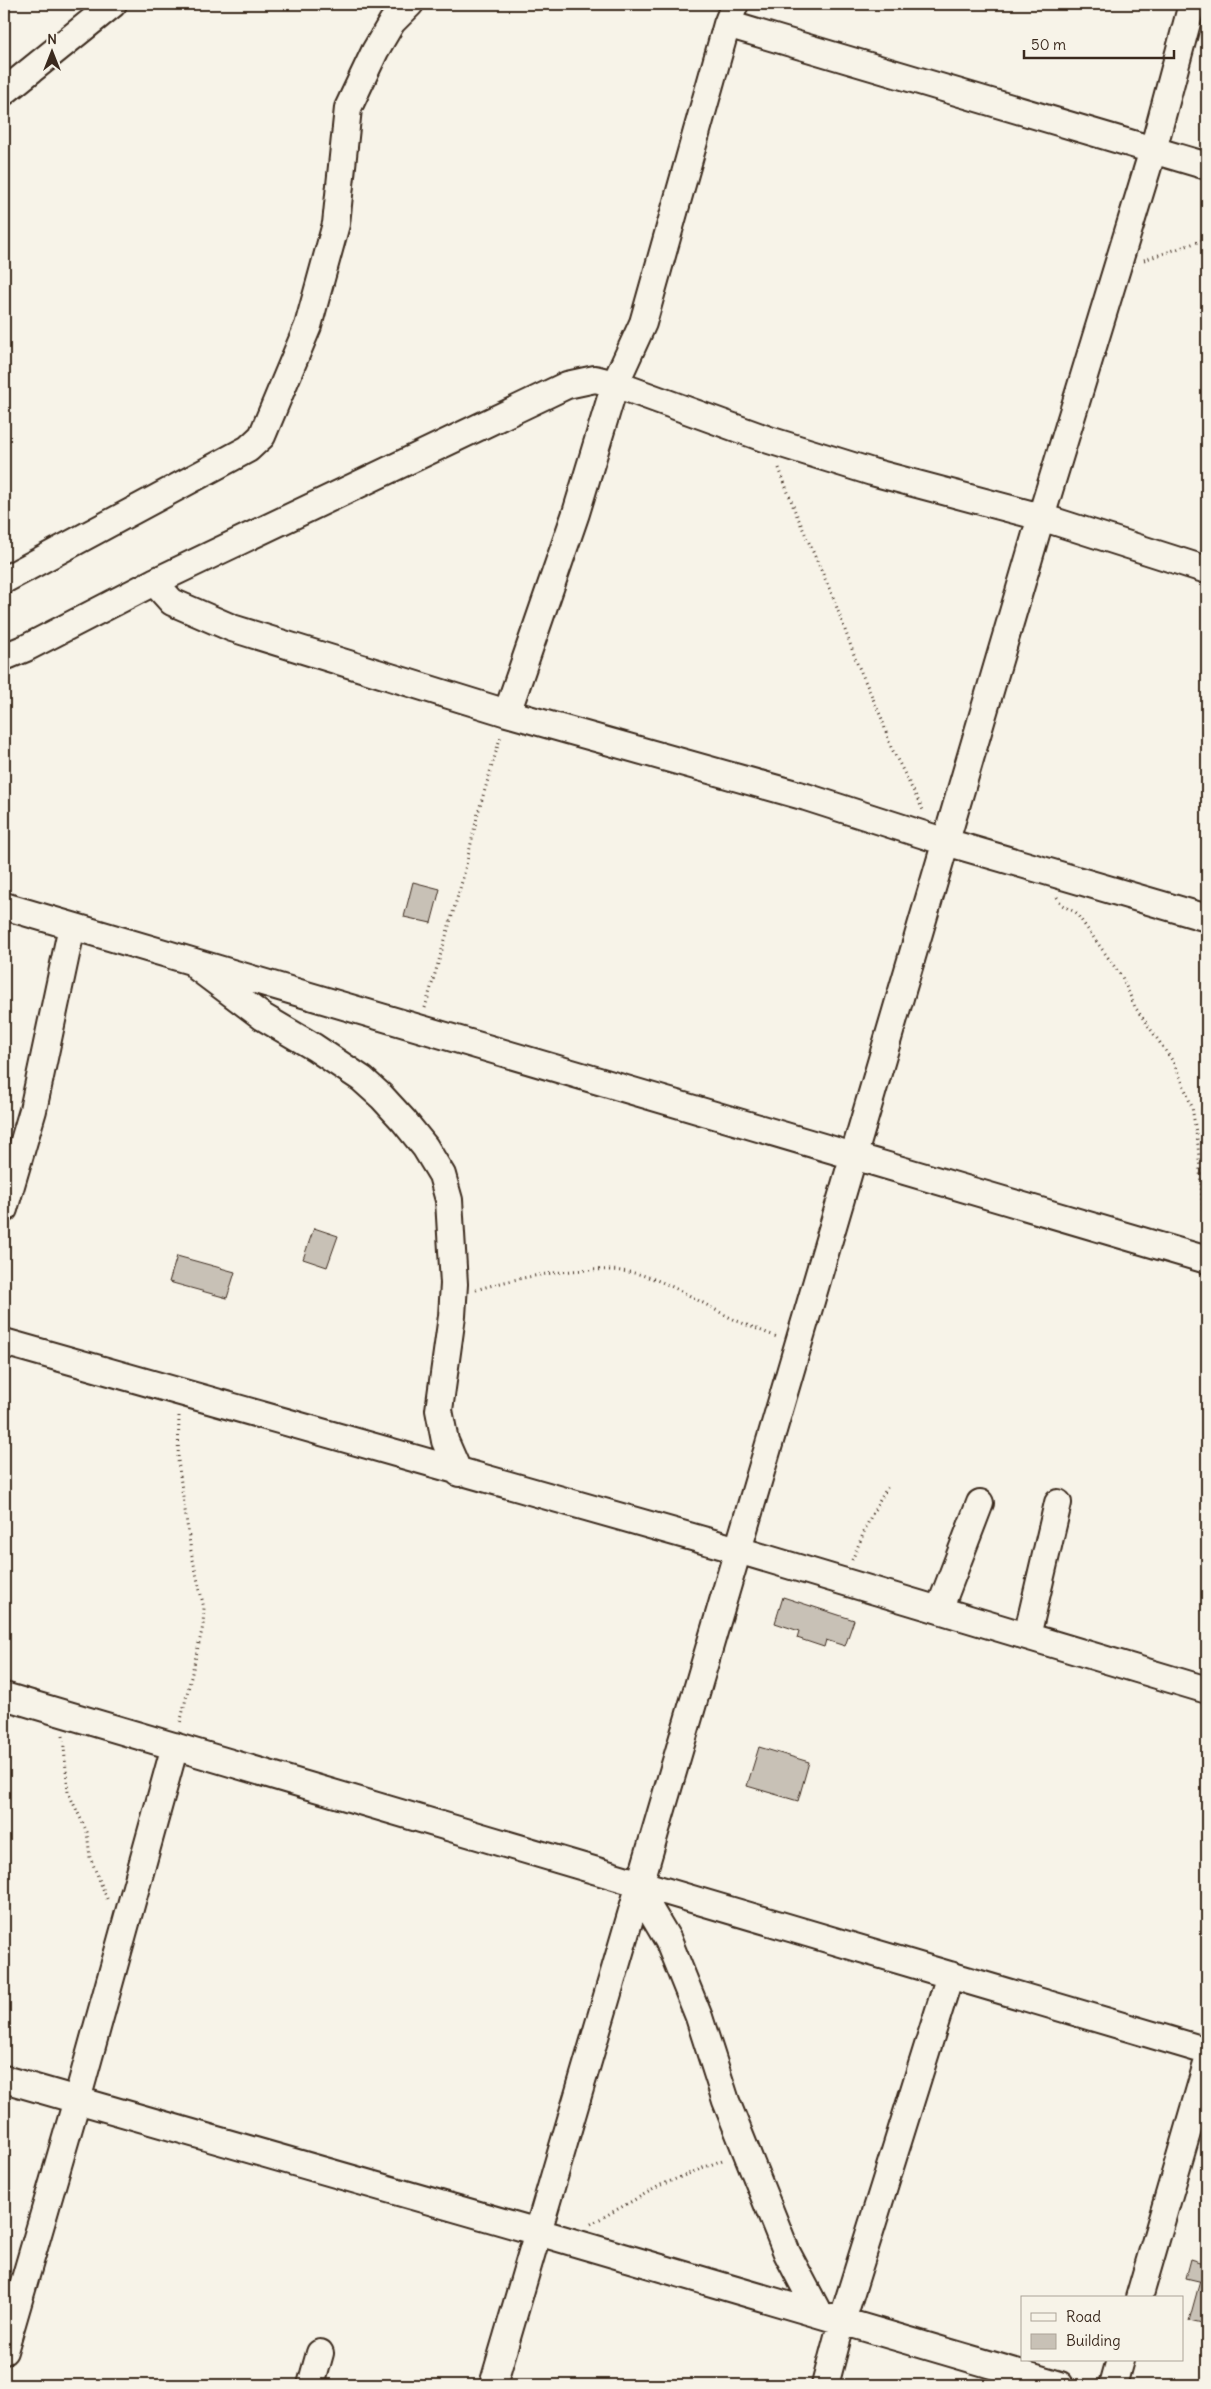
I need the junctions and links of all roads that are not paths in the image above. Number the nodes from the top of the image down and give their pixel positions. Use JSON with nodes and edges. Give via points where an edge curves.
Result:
{"nodes":[{"id":1,"x":113,"y":4,"type":"edge"},
{"id":2,"x":410,"y":4,"type":"edge"},
{"id":3,"x":1192,"y":4,"type":"edge"},
{"id":4,"x":731,"y":14,"type":"edge"},
{"id":5,"x":4,"y":92,"type":"edge"},
{"id":6,"x":1153,"y":150,"type":"junction"},
{"id":7,"x":1207,"y":166,"type":"edge"},
{"id":8,"x":615,"y":384,"type":"junction"},
{"id":9,"x":1041,"y":518,"type":"junction"},
{"id":10,"x":1207,"y":570,"type":"edge"},
{"id":11,"x":4,"y":580,"type":"edge"},
{"id":12,"x":154,"y":582,"type":"junction"},
{"id":13,"x":4,"y":657,"type":"edge"},
{"id":14,"x":507,"y":713,"type":"junction"},
{"id":15,"x":942,"y":840,"type":"junction"},
{"id":16,"x":4,"y":906,"type":"edge"},
{"id":17,"x":1207,"y":918,"type":"edge"},
{"id":18,"x":72,"y":926,"type":"junction"},
{"id":19,"x":188,"y":960,"type":"junction"},
{"id":20,"x":854,"y":1156,"type":"junction"},
{"id":21,"x":4,"y":1209,"type":"edge"},
{"id":22,"x":1207,"y":1260,"type":"edge"},
{"id":23,"x":4,"y":1342,"type":"edge"},
{"id":24,"x":459,"y":1473,"type":"junction"},
{"id":25,"x":980,"y":1503,"type":"dead end"},
{"id":26,"x":1058,"y":1503,"type":"dead end"},
{"id":27,"x":738,"y":1550,"type":"junction"},
{"id":28,"x":939,"y":1610,"type":"junction"},
{"id":29,"x":1027,"y":1636,"type":"junction"},
{"id":30,"x":1207,"y":1690,"type":"edge"},
{"id":31,"x":4,"y":1696,"type":"edge"},
{"id":32,"x":175,"y":1746,"type":"junction"},
{"id":33,"x":640,"y":1884,"type":"junction"},
{"id":34,"x":950,"y":1976,"type":"junction"},
{"id":35,"x":1207,"y":2052,"type":"edge"},
{"id":36,"x":1207,"y":2064,"type":"edge"},
{"id":37,"x":4,"y":2079,"type":"edge"},
{"id":38,"x":77,"y":2100,"type":"junction"},
{"id":39,"x":549,"y":2235,"type":"junction"},
{"id":40,"x":1140,"y":2296,"type":"edge"},
{"id":41,"x":831,"y":2318,"type":"junction"},
{"id":42,"x":4,"y":2351,"type":"edge"},
{"id":43,"x":320,"y":2353,"type":"dead end"},
{"id":44,"x":1119,"y":2362,"type":"edge"},
{"id":45,"x":311,"y":2385,"type":"edge"},
{"id":46,"x":493,"y":2385,"type":"edge"},
{"id":47,"x":826,"y":2385,"type":"edge"},
{"id":48,"x":1060,"y":2385,"type":"edge"},
{"id":49,"x":1113,"y":2385,"type":"edge"}],
"edges":[{"from":1,"to":5,"type":"street"},
{"from":2,"to":11,"type":"street","via":[[392,22],[348,108],[336,224],[308,326],[262,436],[248,449]]},
{"from":3,"to":6,"type":"street"},
{"from":4,"to":6,"type":"street"},
{"from":4,"to":8,"type":"street","via":[[642,323]]},
{"from":6,"to":7,"type":"street"},
{"from":6,"to":9,"type":"street"},
{"from":8,"to":9,"type":"street","via":[[769,440]]},
{"from":8,"to":12,"type":"street","via":[[595,379],[567,385]]},
{"from":8,"to":14,"type":"street","via":[[576,513]]},
{"from":9,"to":10,"type":"street"},
{"from":9,"to":15,"type":"street"},
{"from":12,"to":13,"type":"street"},
{"from":12,"to":14,"type":"street","via":[[172,602],[232,628]]},
{"from":14,"to":15,"type":"street"},
{"from":15,"to":17,"type":"street"},
{"from":15,"to":20,"type":"street"},
{"from":16,"to":18,"type":"street"},
{"from":18,"to":19,"type":"street"},
{"from":18,"to":21,"type":"street","via":[[33,1110]]},
{"from":19,"to":20,"type":"street"},
{"from":19,"to":24,"type":"street","via":[[263,1017],[362,1080],[382,1097],[425,1147],[442,1175],[449,1200],[453,1298],[439,1410],[445,1441]]},
{"from":20,"to":22,"type":"street"},
{"from":20,"to":27,"type":"street"},
{"from":23,"to":24,"type":"street"},
{"from":24,"to":27,"type":"street"},
{"from":25,"to":28,"type":"street"},
{"from":26,"to":29,"type":"street"},
{"from":27,"to":28,"type":"street"},
{"from":27,"to":33,"type":"street"},
{"from":28,"to":29,"type":"street"},
{"from":29,"to":30,"type":"street"},
{"from":31,"to":32,"type":"street"},
{"from":32,"to":33,"type":"street"},
{"from":32,"to":38,"type":"street"},
{"from":33,"to":34,"type":"street"},
{"from":33,"to":39,"type":"street"},
{"from":33,"to":41,"type":"street","via":[[648,1908],[668,1940],[699,2017],[726,2101],[788,2253]]},
{"from":34,"to":35,"type":"street"},
{"from":34,"to":41,"type":"street"},
{"from":36,"to":40,"type":"street"},
{"from":37,"to":38,"type":"street"},
{"from":38,"to":39,"type":"street"},
{"from":38,"to":42,"type":"street"},
{"from":39,"to":41,"type":"street"},
{"from":39,"to":46,"type":"street"},
{"from":41,"to":47,"type":"street"},
{"from":41,"to":48,"type":"street"},
{"from":43,"to":45,"type":"street"},
{"from":44,"to":49,"type":"street"}]}
